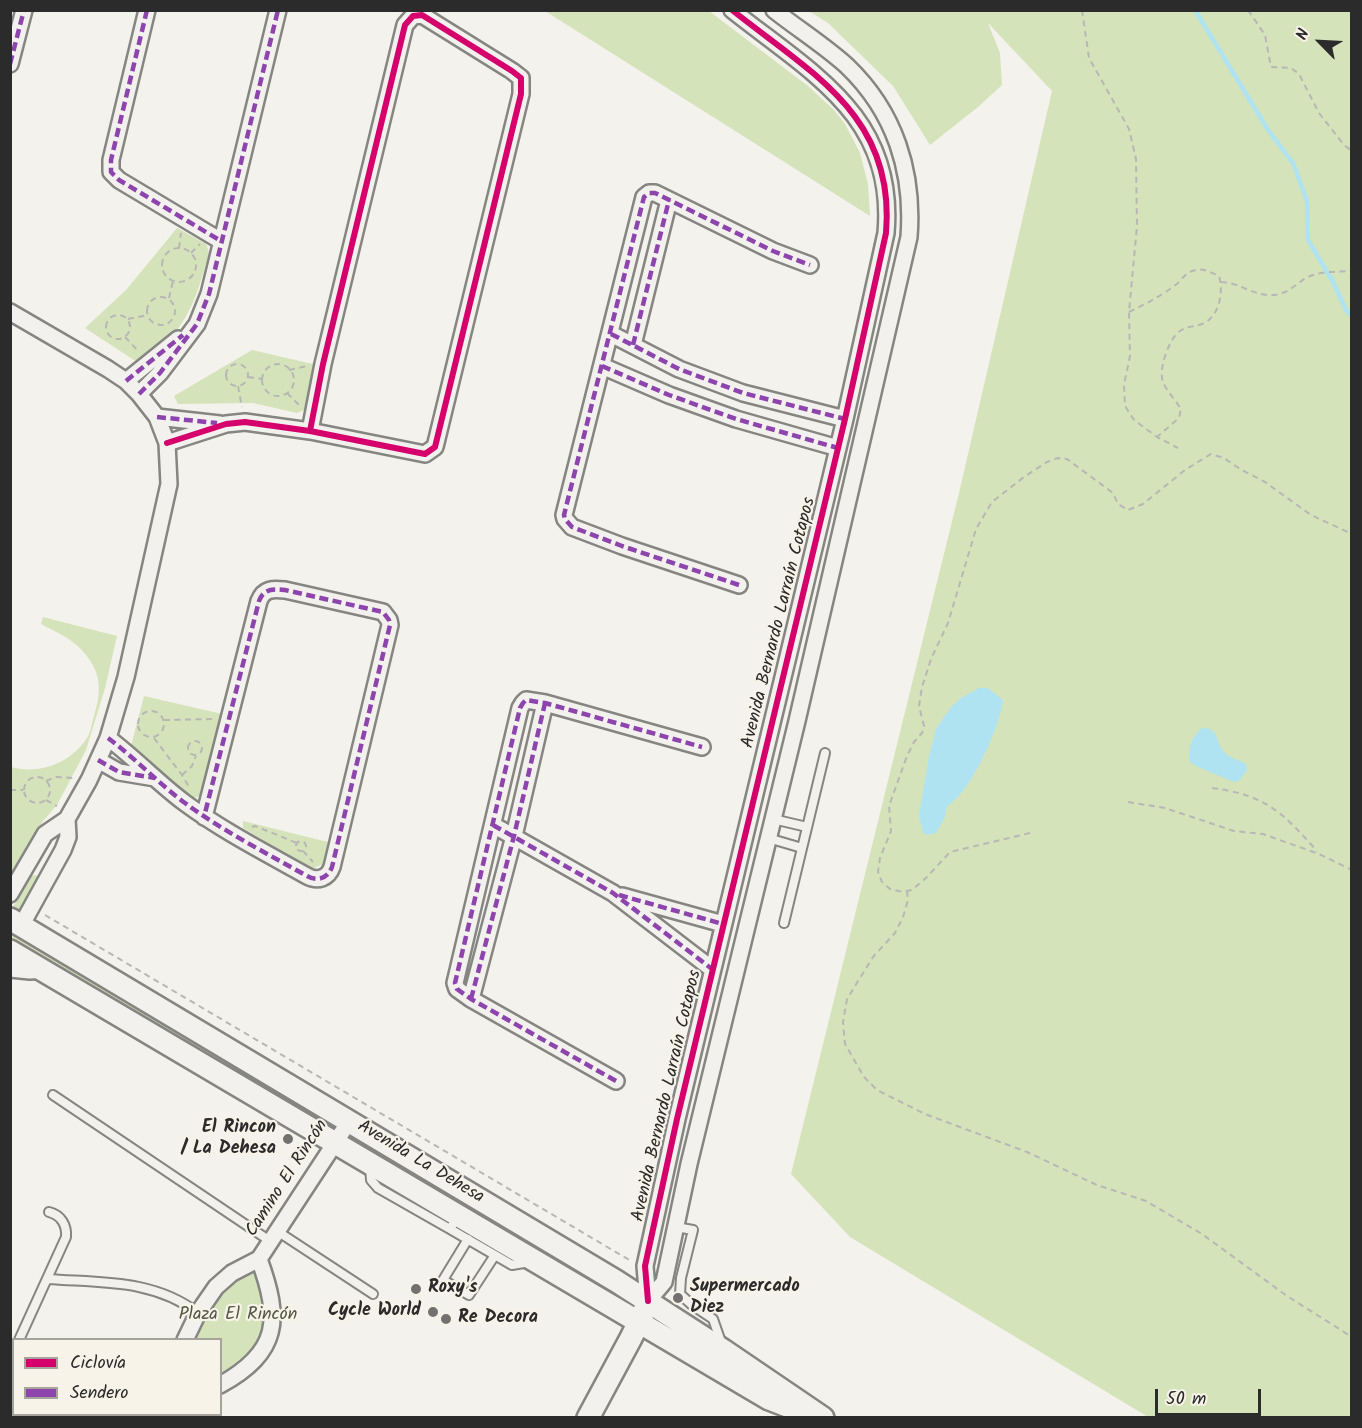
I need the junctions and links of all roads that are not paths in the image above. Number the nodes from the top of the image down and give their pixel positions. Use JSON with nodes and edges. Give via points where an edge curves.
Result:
{"nodes":[{"id":1,"x":24,"y":10,"type":"edge"},
{"id":2,"x":147,"y":10,"type":"edge"},
{"id":3,"x":278,"y":10,"type":"edge"},
{"id":4,"x":732,"y":10,"type":"edge"},
{"id":5,"x":774,"y":10,"type":"edge"},
{"id":6,"x":10,"y":64,"type":"edge"},
{"id":7,"x":858,"y":78,"type":"junction"},
{"id":8,"x":840,"y":98,"type":"junction"},
{"id":9,"x":669,"y":200,"type":"junction"},
{"id":10,"x":886,"y":233,"type":"junction"},
{"id":11,"x":909,"y":237,"type":"junction"},
{"id":12,"x":221,"y":241,"type":"junction"},
{"id":13,"x":810,"y":265,"type":"dead end"},
{"id":14,"x":10,"y":312,"type":"edge"},
{"id":15,"x":197,"y":324,"type":"junction"},
{"id":16,"x":611,"y":334,"type":"junction"},
{"id":17,"x":633,"y":345,"type":"junction"},
{"id":18,"x":602,"y":366,"type":"junction"},
{"id":19,"x":126,"y":381,"type":"junction"},
{"id":20,"x":139,"y":394,"type":"junction"},
{"id":21,"x":157,"y":417,"type":"junction"},
{"id":22,"x":845,"y":419,"type":"junction"},
{"id":23,"x":225,"y":424,"type":"junction"},
{"id":24,"x":310,"y":430,"type":"junction"},
{"id":25,"x":167,"y":443,"type":"junction"},
{"id":26,"x":838,"y":448,"type":"junction"},
{"id":27,"x":740,"y":585,"type":"dead end"},
{"id":28,"x":545,"y":703,"type":"junction"},
{"id":29,"x":773,"y":715,"type":"junction"},
{"id":30,"x":797,"y":721,"type":"junction"},
{"id":31,"x":108,"y":738,"type":"junction"},
{"id":32,"x":702,"y":747,"type":"dead end"},
{"id":33,"x":825,"y":753,"type":"dead end"},
{"id":34,"x":98,"y":760,"type":"junction"},
{"id":35,"x":155,"y":778,"type":"junction"},
{"id":36,"x":204,"y":817,"type":"junction"},
{"id":37,"x":67,"y":819,"type":"junction"},
{"id":38,"x":773,"y":819,"type":"junction"},
{"id":39,"x":493,"y":825,"type":"junction"},
{"id":40,"x":807,"y":827,"type":"junction"},
{"id":41,"x":514,"y":836,"type":"junction"},
{"id":42,"x":768,"y":838,"type":"junction"},
{"id":43,"x":802,"y":848,"type":"junction"},
{"id":44,"x":27,"y":866,"type":"junction"},
{"id":45,"x":48,"y":876,"type":"junction"},
{"id":46,"x":613,"y":893,"type":"junction"},
{"id":47,"x":10,"y":894,"type":"edge"},
{"id":48,"x":16,"y":922,"type":"edge"},
{"id":49,"x":723,"y":924,"type":"junction"},
{"id":50,"x":784,"y":924,"type":"dead end"},
{"id":51,"x":10,"y":951,"type":"edge"},
{"id":52,"x":10,"y":969,"type":"edge"},
{"id":53,"x":712,"y":969,"type":"junction"},
{"id":54,"x":43,"y":970,"type":"junction"},
{"id":55,"x":471,"y":999,"type":"junction"},
{"id":56,"x":688,"y":1069,"type":"junction"},
{"id":57,"x":711,"y":1075,"type":"junction"},
{"id":58,"x":616,"y":1081,"type":"dead end"},
{"id":59,"x":53,"y":1095,"type":"dead end"},
{"id":60,"x":677,"y":1119,"type":"junction"},
{"id":61,"x":350,"y":1120,"type":"junction"},
{"id":62,"x":699,"y":1125,"type":"junction"},
{"id":63,"x":335,"y":1143,"type":"junction"},
{"id":64,"x":49,"y":1212,"type":"dead end"},
{"id":65,"x":454,"y":1222,"type":"junction"},
{"id":66,"x":676,"y":1227,"type":"junction"},
{"id":67,"x":274,"y":1236,"type":"junction"},
{"id":68,"x":468,"y":1239,"type":"junction"},
{"id":69,"x":495,"y":1255,"type":"junction"},
{"id":70,"x":259,"y":1259,"type":"junction"},
{"id":71,"x":536,"y":1261,"type":"junction"},
{"id":72,"x":48,"y":1279,"type":"junction"},
{"id":73,"x":373,"y":1294,"type":"dead end"},
{"id":74,"x":648,"y":1301,"type":"junction"},
{"id":75,"x":198,"y":1313,"type":"junction"},
{"id":76,"x":639,"y":1322,"type":"junction"},
{"id":77,"x":20,"y":1338,"type":"edge"},
{"id":78,"x":186,"y":1338,"type":"edge"},
{"id":79,"x":723,"y":1350,"type":"junction"},
{"id":80,"x":222,"y":1384,"type":"edge"},
{"id":81,"x":588,"y":1418,"type":"edge"},
{"id":82,"x":821,"y":1418,"type":"edge"}],
"edges":[{"from":1,"to":6,"type":"street"},
{"from":2,"to":12,"type":"street","via":[[111,172]]},
{"from":3,"to":12,"type":"street"},
{"from":4,"to":8,"type":"street","name":"Avenida Bernardo Larraín Cotapos"},
{"from":5,"to":7,"type":"street","name":"Avenida Bernardo Larraín Cotapos"},
{"from":7,"to":8,"type":"street"},
{"from":7,"to":11,"type":"street","name":"Avenida Bernardo Larraín Cotapos","via":[[886,116],[903,159],[910,197]]},
{"from":8,"to":10,"type":"street","name":"Avenida Bernardo Larraín Cotapos","via":[[861,124],[876,153],[887,200]]},
{"from":9,"to":13,"type":"street"},
{"from":9,"to":16,"type":"street","via":[[649,193],[642,200]]},
{"from":9,"to":17,"type":"street"},
{"from":10,"to":11,"type":"street"},
{"from":10,"to":22,"type":"street","name":"Avenida Bernardo Larraín Cotapos"},
{"from":11,"to":30,"type":"street","name":"Avenida Bernardo Larraín Cotapos"},
{"from":12,"to":15,"type":"street","via":[[209,294]]},
{"from":14,"to":19,"type":"street"},
{"from":15,"to":19,"type":"street"},
{"from":15,"to":20,"type":"street"},
{"from":16,"to":17,"type":"street"},
{"from":16,"to":18,"type":"street"},
{"from":17,"to":22,"type":"street","via":[[679,369],[743,393]]},
{"from":18,"to":26,"type":"street","via":[[736,419]]},
{"from":18,"to":27,"type":"street","via":[[565,519],[572,527],[622,546]]},
{"from":19,"to":20,"type":"street"},
{"from":20,"to":21,"type":"street"},
{"from":21,"to":23,"type":"street"},
{"from":21,"to":25,"type":"street"},
{"from":22,"to":26,"type":"street","name":"Avenida Bernardo Larraín Cotapos"},
{"from":23,"to":24,"type":"street","via":[[245,422]]},
{"from":23,"to":25,"type":"street"},
{"from":24,"to":24,"type":"street","via":[[425,454],[438,441],[521,94],[521,78],[422,15],[413,16],[405,25]]},
{"from":25,"to":31,"type":"street","via":[[169,484],[163,517]]},
{"from":26,"to":29,"type":"street","name":"Avenida Bernardo Larraín Cotapos"},
{"from":28,"to":32,"type":"street"},
{"from":28,"to":39,"type":"street","via":[[526,700],[521,705]]},
{"from":28,"to":41,"type":"street"},
{"from":29,"to":30,"type":"street"},
{"from":29,"to":49,"type":"street","name":"Avenida Bernardo Larraín Cotapos"},
{"from":30,"to":38,"type":"street","name":"Avenida Bernardo Larraín Cotapos"},
{"from":31,"to":34,"type":"street"},
{"from":31,"to":35,"type":"street"},
{"from":33,"to":40,"type":"lane"},
{"from":34,"to":35,"type":"street","via":[[119,771]]},
{"from":34,"to":37,"type":"street"},
{"from":35,"to":36,"type":"street"},
{"from":36,"to":36,"type":"street","via":[[264,592],[285,590],[378,610],[387,616],[390,625],[331,870],[322,878],[312,879]]},
{"from":37,"to":44,"type":"street","via":[[45,834]]},
{"from":37,"to":45,"type":"street","via":[[67,840]]},
{"from":38,"to":40,"type":"lane"},
{"from":38,"to":42,"type":"street","name":"Avenida Bernardo Larraín Cotapos"},
{"from":39,"to":41,"type":"street"},
{"from":39,"to":55,"type":"street","via":[[455,983]]},
{"from":40,"to":43,"type":"lane"},
{"from":41,"to":46,"type":"street"},
{"from":41,"to":55,"type":"street"},
{"from":42,"to":43,"type":"lane"},
{"from":42,"to":57,"type":"street","name":"Avenida Bernardo Larraín Cotapos"},
{"from":43,"to":50,"type":"lane"},
{"from":44,"to":45,"type":"street","via":[[40,867]]},
{"from":44,"to":47,"type":"street"},
{"from":45,"to":48,"type":"street","via":[[32,907]]},
{"from":46,"to":49,"type":"street"},
{"from":46,"to":53,"type":"street"},
{"from":48,"to":61,"type":"street","name":"Avenida La Dehesa"},
{"from":49,"to":53,"type":"street","name":"Avenida Bernardo Larraín Cotapos"},
{"from":51,"to":54,"type":"street","name":"Avenida La Dehesa"},
{"from":52,"to":54,"type":"street"},
{"from":53,"to":56,"type":"street","name":"Avenida Bernardo Larraín Cotapos"},
{"from":54,"to":63,"type":"street","name":"Avenida La Dehesa"},
{"from":55,"to":58,"type":"street"},
{"from":56,"to":57,"type":"street"},
{"from":56,"to":60,"type":"street","name":"Avenida Bernardo Larraín Cotapos"},
{"from":57,"to":62,"type":"street","name":"Avenida Bernardo Larraín Cotapos"},
{"from":59,"to":67,"type":"lane"},
{"from":60,"to":62,"type":"street"},
{"from":60,"to":74,"type":"street","name":"Avenida Bernardo Larraín Cotapos","via":[[645,1266]]},
{"from":61,"to":63,"type":"street","name":"Camino El Rincón"},
{"from":61,"to":74,"type":"street","name":"Avenida La Dehesa"},
{"from":62,"to":66,"type":"street","name":"Avenida Bernardo Larraín Cotapos"},
{"from":63,"to":65,"type":"street","name":"Avenida La Dehesa"},
{"from":63,"to":67,"type":"street","name":"Camino El Rincón"},
{"from":64,"to":72,"type":"lane","via":[[59,1216],[66,1231]]},
{"from":65,"to":68,"type":"lane"},
{"from":65,"to":71,"type":"street","name":"Avenida La Dehesa"},
{"from":66,"to":74,"type":"street","name":"Avenida Bernardo Larraín Cotapos","via":[[664,1282]]},
{"from":66,"to":79,"type":"lane","via":[[693,1230],[680,1294],[713,1319]]},
{"from":67,"to":70,"type":"street","name":"Camino El Rincón"},
{"from":67,"to":73,"type":"lane"},
{"from":68,"to":69,"type":"lane"},
{"from":68,"to":69,"type":"lane","via":[[443,1280],[469,1295]]},
{"from":69,"to":71,"type":"lane","via":[[512,1265]]},
{"from":70,"to":75,"type":"street","name":"Camino El Rincón","via":[[223,1280]]},
{"from":70,"to":80,"type":"street","name":"Camino El Rincón","via":[[273,1304],[269,1336],[258,1356]]},
{"from":71,"to":76,"type":"street","name":"Avenida La Dehesa"},
{"from":72,"to":75,"type":"lane","via":[[142,1287],[172,1297]]},
{"from":72,"to":77,"type":"lane"},
{"from":74,"to":76,"type":"street","name":"Avenida Bernardo Larraín Cotapos"},
{"from":74,"to":79,"type":"street","name":"Avenida La Dehesa"},
{"from":75,"to":78,"type":"street","name":"Camino El Rincón"},
{"from":76,"to":81,"type":"street","name":"Avenida Bernardo Larraín Cotapos"},
{"from":76,"to":82,"type":"street","name":"Avenida La Dehesa","via":[[769,1399]]},
{"from":79,"to":82,"type":"street","name":"Avenida La Dehesa"}]}
